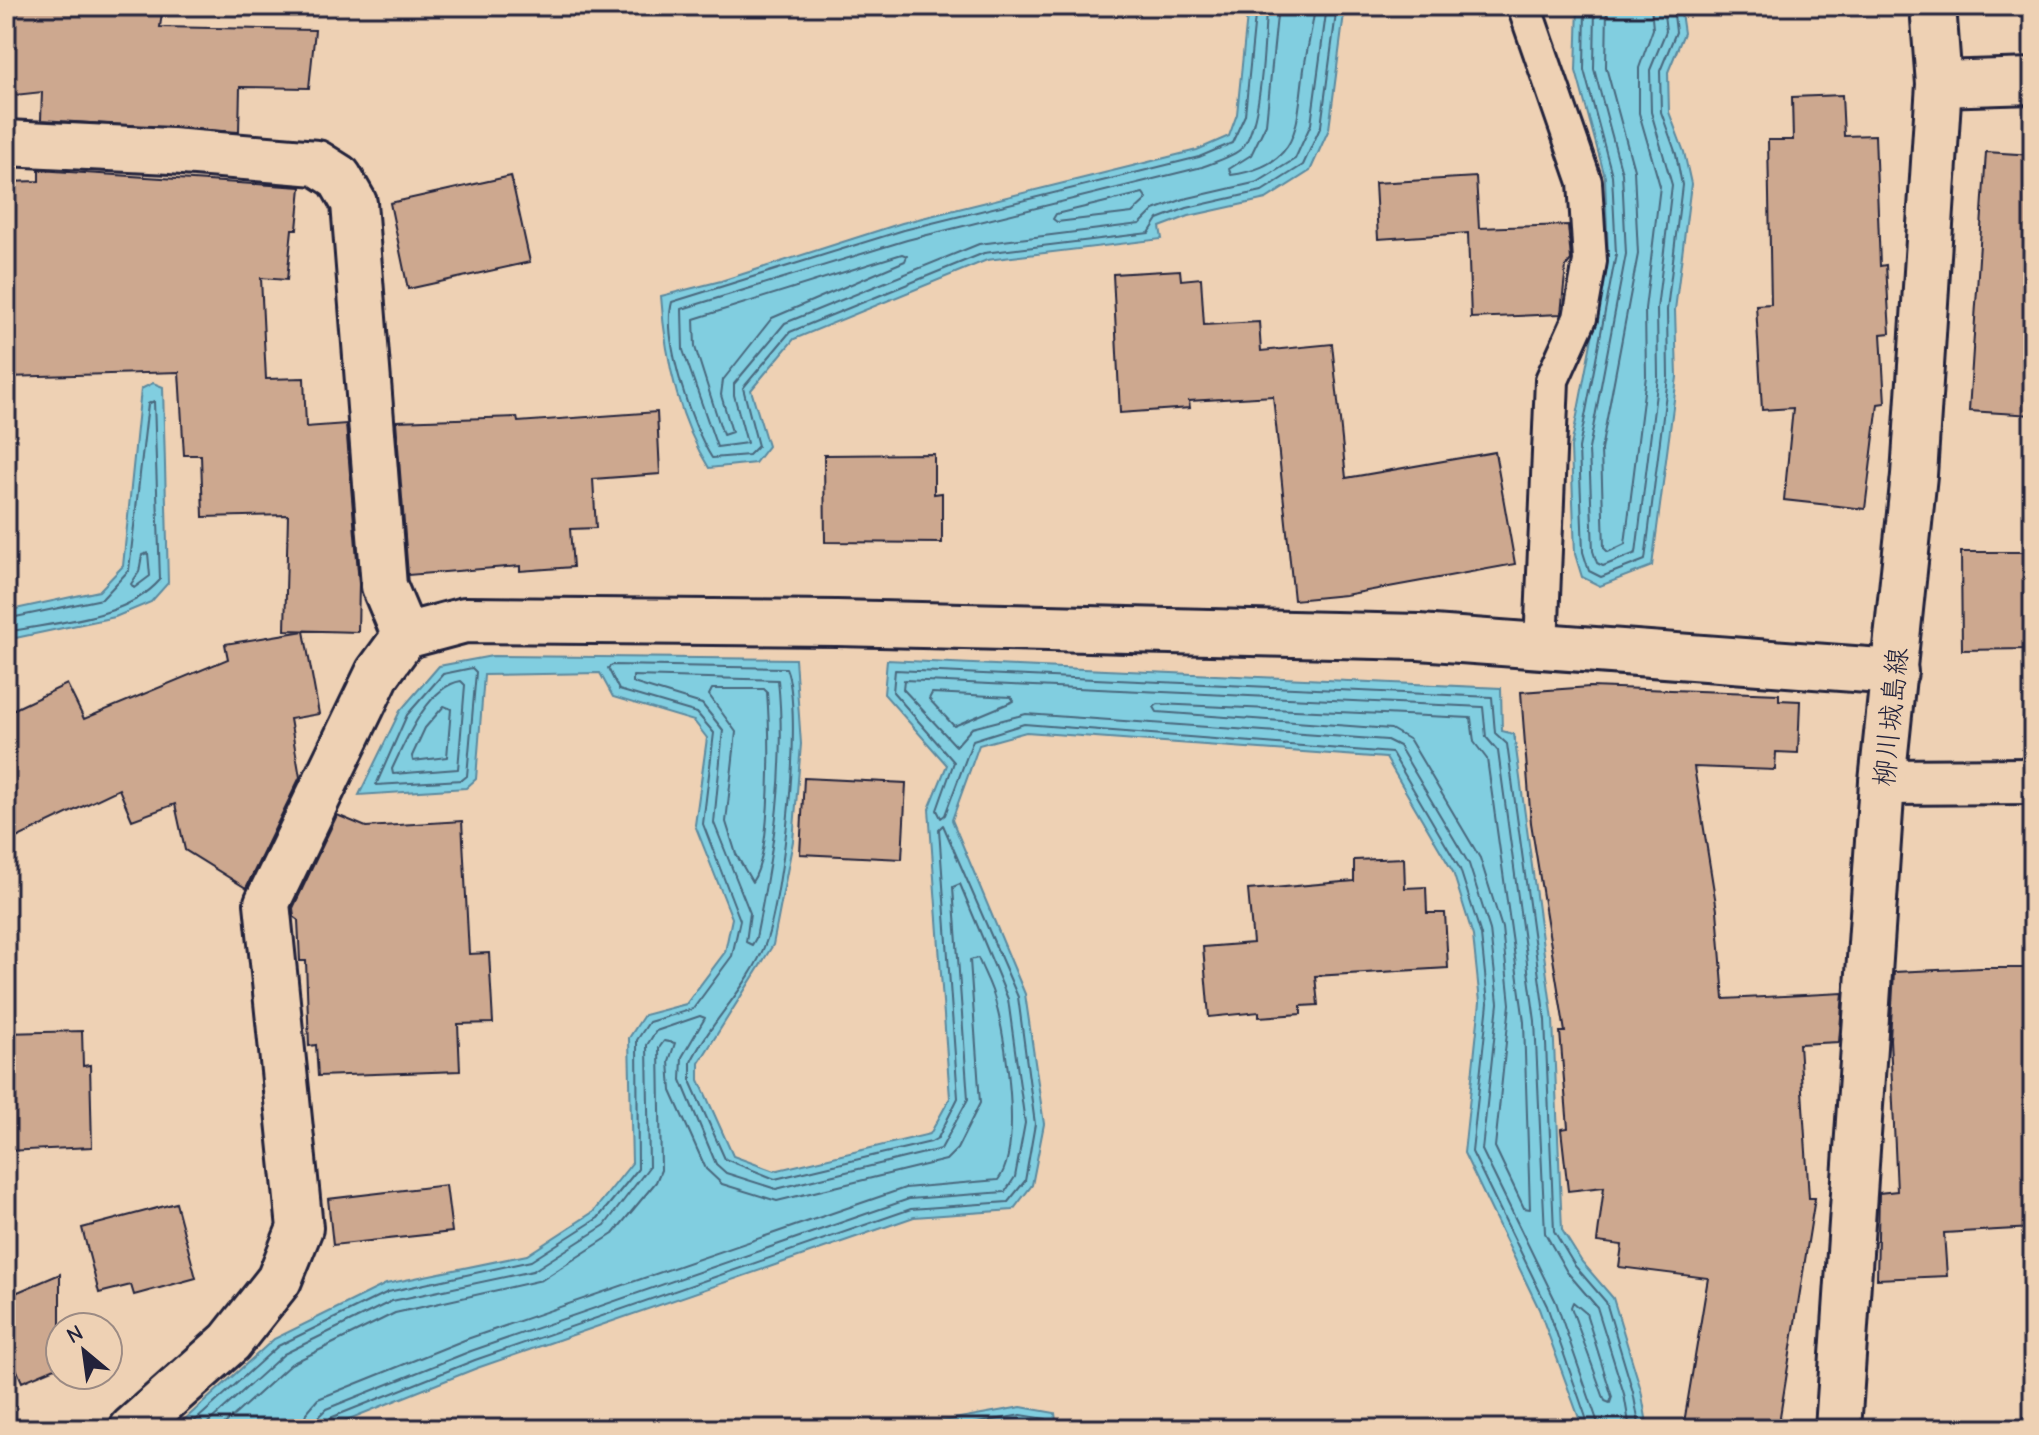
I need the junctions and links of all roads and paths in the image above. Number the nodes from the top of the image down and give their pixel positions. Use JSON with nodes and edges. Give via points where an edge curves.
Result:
{"nodes":[{"id":1,"x":1524,"y":6,"type":"edge"},
{"id":2,"x":1933,"y":6,"type":"edge"},
{"id":3,"x":2033,"y":81,"type":"edge"},
{"id":4,"x":1939,"y":84,"type":"junction"},
{"id":5,"x":6,"y":143,"type":"edge"},
{"id":6,"x":405,"y":636,"type":"junction"},
{"id":7,"x":1541,"y":646,"type":"junction"},
{"id":8,"x":1895,"y":672,"type":"junction"},
{"id":9,"x":2033,"y":781,"type":"edge"},
{"id":10,"x":1882,"y":782,"type":"junction"},
{"id":11,"x":132,"y":1429,"type":"edge"},
{"id":12,"x":1838,"y":1429,"type":"edge"}],
"edges":[{"from":1,"to":7,"type":"lane","via":[[1585,182],[1590,261],[1580,318],[1552,380]]},
{"from":2,"to":4,"type":"street","name":"柳川城島線"},
{"from":3,"to":4,"type":"street"},
{"from":4,"to":8,"type":"street","name":"柳川城島線","via":[[1914,475]]},
{"from":5,"to":6,"type":"street","via":[[317,163],[339,177],[354,203],[384,586]]},
{"from":6,"to":7,"type":"street","via":[[465,620],[545,619],[1309,634]]},
{"from":6,"to":11,"type":"street","via":[[378,673],[267,903],[300,1228],[279,1280],[230,1342]]},
{"from":7,"to":8,"type":"street"},
{"from":8,"to":10,"type":"street","name":"柳川城島線"},
{"from":9,"to":10,"type":"street"},
{"from":10,"to":12,"type":"street","name":"柳川城島線"}]}
